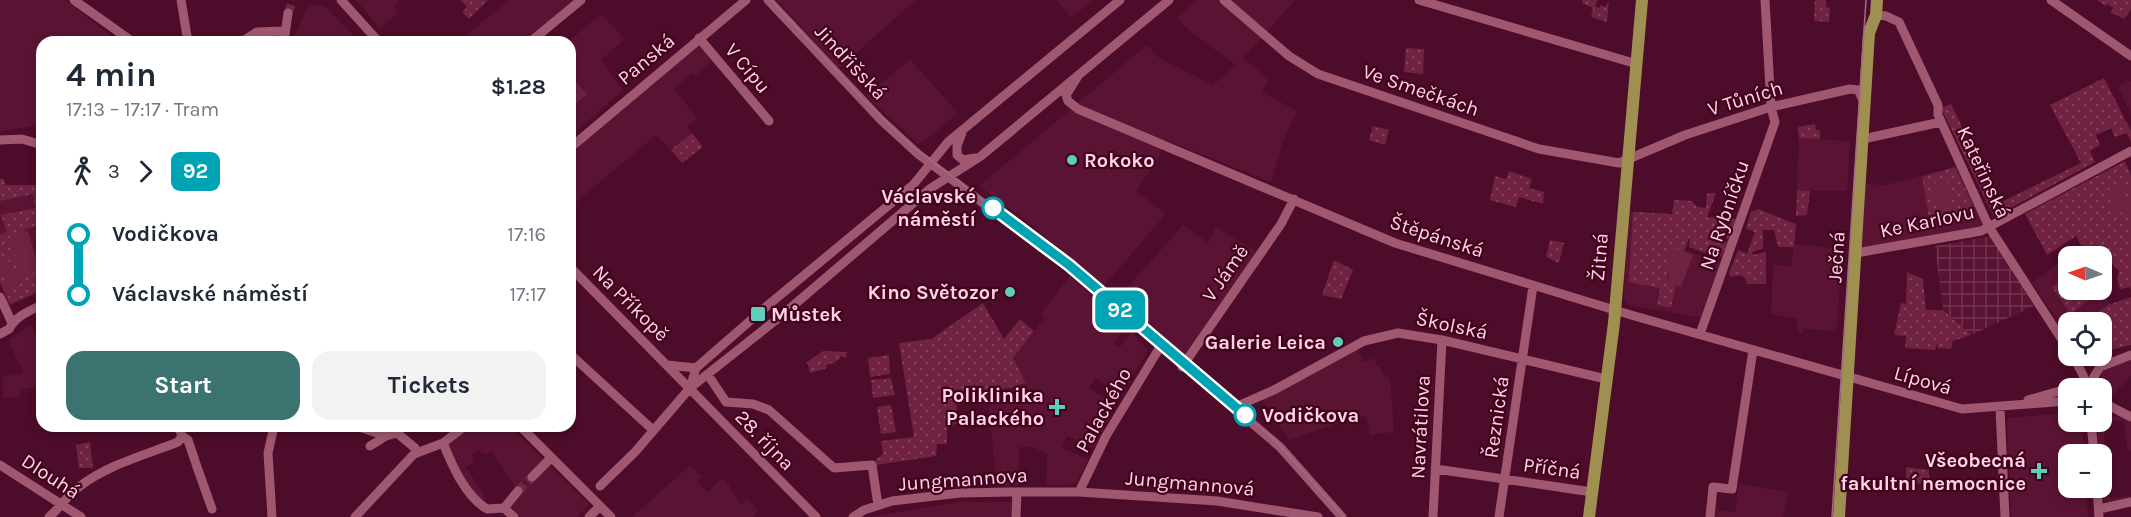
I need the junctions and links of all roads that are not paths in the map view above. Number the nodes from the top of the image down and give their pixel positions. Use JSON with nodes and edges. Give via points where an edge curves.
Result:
{"nodes":[{"id":1,"x":74,"y":0,"type":"edge"},
{"id":2,"x":181,"y":0,"type":"edge"},
{"id":3,"x":341,"y":0,"type":"edge"},
{"id":4,"x":581,"y":0,"type":"edge"},
{"id":5,"x":746,"y":0,"type":"edge"},
{"id":6,"x":768,"y":0,"type":"edge"},
{"id":7,"x":1120,"y":0,"type":"edge"},
{"id":8,"x":1169,"y":0,"type":"edge"},
{"id":9,"x":1224,"y":0,"type":"edge"},
{"id":10,"x":1419,"y":0,"type":"edge"},
{"id":11,"x":1642,"y":0,"type":"edge"},
{"id":12,"x":1765,"y":0,"type":"edge"},
{"id":13,"x":1877,"y":0,"type":"edge"},
{"id":14,"x":2051,"y":0,"type":"edge"},
{"id":15,"x":288,"y":13,"type":"tunnel mouth"},
{"id":16,"x":1876,"y":15,"type":"junction"},
{"id":17,"x":284,"y":31,"type":"junction"},
{"id":18,"x":125,"y":36,"type":"edge"},
{"id":19,"x":187,"y":36,"type":"edge"},
{"id":20,"x":251,"y":36,"type":"edge"},
{"id":21,"x":284,"y":36,"type":"edge"},
{"id":22,"x":374,"y":36,"type":"edge"},
{"id":23,"x":537,"y":36,"type":"edge"},
{"id":24,"x":699,"y":38,"type":"junction"},
{"id":25,"x":2131,"y":57,"type":"edge"},
{"id":26,"x":1637,"y":64,"type":"junction"},
{"id":27,"x":1078,"y":76,"type":"junction"},
{"id":28,"x":1865,"y":106,"type":"junction"},
{"id":29,"x":1771,"y":107,"type":"junction"},
{"id":30,"x":769,"y":121,"type":"dead end"},
{"id":31,"x":1941,"y":122,"type":"junction"},
{"id":32,"x":964,"y":131,"type":"junction"},
{"id":33,"x":1863,"y":139,"type":"junction"},
{"id":34,"x":0,"y":140,"type":"edge"},
{"id":35,"x":36,"y":143,"type":"edge"},
{"id":36,"x":576,"y":143,"type":"edge"},
{"id":37,"x":2131,"y":151,"type":"edge"},
{"id":38,"x":981,"y":156,"type":"junction"},
{"id":39,"x":1628,"y":158,"type":"junction"},
{"id":40,"x":930,"y":163,"type":"junction"},
{"id":41,"x":948,"y":177,"type":"junction"},
{"id":42,"x":1294,"y":198,"type":"junction"},
{"id":43,"x":1989,"y":227,"type":"junction"},
{"id":44,"x":1856,"y":253,"type":"junction"},
{"id":45,"x":576,"y":277,"type":"edge"},
{"id":46,"x":1533,"y":286,"type":"junction"},
{"id":47,"x":0,"y":297,"type":"edge"},
{"id":48,"x":36,"y":309,"type":"edge"},
{"id":49,"x":765,"y":309,"type":"junction"},
{"id":50,"x":1615,"y":310,"type":"junction"},
{"id":51,"x":774,"y":321,"type":"junction"},
{"id":52,"x":12,"y":323,"type":"junction"},
{"id":53,"x":0,"y":334,"type":"edge"},
{"id":54,"x":1700,"y":334,"type":"junction"},
{"id":55,"x":2058,"y":334,"type":"edge"},
{"id":56,"x":1442,"y":340,"type":"junction"},
{"id":57,"x":1160,"y":347,"type":"junction"},
{"id":58,"x":1753,"y":350,"type":"junction"},
{"id":59,"x":2131,"y":355,"type":"edge"},
{"id":60,"x":576,"y":359,"type":"edge"},
{"id":61,"x":1522,"y":360,"type":"junction"},
{"id":62,"x":667,"y":364,"type":"junction"},
{"id":63,"x":1182,"y":367,"type":"junction"},
{"id":64,"x":696,"y":369,"type":"junction"},
{"id":65,"x":708,"y":375,"type":"junction"},
{"id":66,"x":1843,"y":376,"type":"junction"},
{"id":67,"x":2093,"y":378,"type":"edge"},
{"id":68,"x":1606,"y":379,"type":"junction"},
{"id":69,"x":690,"y":388,"type":"junction"},
{"id":70,"x":2058,"y":391,"type":"edge"},
{"id":71,"x":2058,"y":401,"type":"edge"},
{"id":72,"x":2112,"y":402,"type":"edge"},
{"id":73,"x":2112,"y":406,"type":"edge"},
{"id":74,"x":1233,"y":408,"type":"junction"},
{"id":75,"x":2000,"y":408,"type":"junction"},
{"id":76,"x":2121,"y":410,"type":"junction"},
{"id":77,"x":2131,"y":417,"type":"edge"},
{"id":78,"x":653,"y":430,"type":"junction"},
{"id":79,"x":180,"y":432,"type":"edge"},
{"id":80,"x":272,"y":432,"type":"edge"},
{"id":81,"x":374,"y":432,"type":"edge"},
{"id":82,"x":392,"y":432,"type":"edge"},
{"id":83,"x":397,"y":432,"type":"edge"},
{"id":84,"x":457,"y":432,"type":"edge"},
{"id":85,"x":526,"y":432,"type":"edge"},
{"id":86,"x":182,"y":436,"type":"junction"},
{"id":87,"x":386,"y":436,"type":"junction"},
{"id":88,"x":443,"y":443,"type":"junction"},
{"id":89,"x":370,"y":446,"type":"dead end"},
{"id":90,"x":417,"y":453,"type":"junction"},
{"id":91,"x":551,"y":458,"type":"junction"},
{"id":92,"x":2,"y":464,"type":"edge"},
{"id":93,"x":1436,"y":469,"type":"junction"},
{"id":94,"x":532,"y":477,"type":"tunnel mouth"},
{"id":95,"x":1505,"y":479,"type":"junction"},
{"id":96,"x":600,"y":486,"type":"dead end"},
{"id":97,"x":518,"y":491,"type":"tunnel mouth"},
{"id":98,"x":1017,"y":492,"type":"junction"},
{"id":99,"x":1079,"y":492,"type":"junction"},
{"id":100,"x":1592,"y":492,"type":"junction"},
{"id":101,"x":2098,"y":498,"type":"edge"},
{"id":102,"x":2131,"y":502,"type":"edge"},
{"id":103,"x":62,"y":505,"type":"junction"},
{"id":104,"x":878,"y":505,"type":"junction"},
{"id":105,"x":600,"y":506,"type":"junction"},
{"id":106,"x":504,"y":508,"type":"junction"},
{"id":107,"x":212,"y":509,"type":"dead end"},
{"id":108,"x":2099,"y":513,"type":"edge"},
{"id":109,"x":49,"y":517,"type":"edge"},
{"id":110,"x":81,"y":517,"type":"edge"},
{"id":111,"x":272,"y":517,"type":"edge"},
{"id":112,"x":355,"y":517,"type":"edge"},
{"id":113,"x":514,"y":517,"type":"edge"},
{"id":114,"x":590,"y":517,"type":"edge"},
{"id":115,"x":611,"y":517,"type":"edge"},
{"id":116,"x":816,"y":517,"type":"edge"},
{"id":117,"x":853,"y":517,"type":"edge"},
{"id":118,"x":1016,"y":517,"type":"edge"},
{"id":119,"x":1318,"y":517,"type":"edge"},
{"id":120,"x":1342,"y":517,"type":"edge"},
{"id":121,"x":1433,"y":517,"type":"edge"},
{"id":122,"x":1499,"y":517,"type":"edge"},
{"id":123,"x":1589,"y":517,"type":"edge"},
{"id":124,"x":1710,"y":517,"type":"edge"},
{"id":125,"x":1839,"y":517,"type":"edge"},
{"id":126,"x":2005,"y":517,"type":"edge"}],
"edges":[{"from":1,"to":18,"type":"street"},
{"from":2,"to":19,"type":"street"},
{"from":3,"to":22,"type":"street"},
{"from":4,"to":23,"type":"street"},
{"from":5,"to":24,"type":"street","name":"Panská"},
{"from":6,"to":40,"type":"street","name":"Jindřišská","via":[[881,120]]},
{"from":7,"to":32,"type":"street"},
{"from":8,"to":27,"type":"street"},
{"from":9,"to":39,"type":"street","name":"Ve Smečkách","via":[[1289,56],[1318,74],[1539,149],[1618,163]]},
{"from":10,"to":26,"type":"street"},
{"from":11,"to":26,"type":"main road","name":"Žitná"},
{"from":12,"to":29,"type":"street","name":"Na Rybníčku"},
{"from":13,"to":16,"type":"main road","name":"Ječná"},
{"from":14,"to":25,"type":"street"},
{"from":15,"to":17,"type":"street"},
{"from":16,"to":28,"type":"main road","name":"Ječná","via":[[1869,33]]},
{"from":16,"to":31,"type":"street","name":"Kateřinská","via":[[1899,22],[1938,105]]},
{"from":17,"to":20,"type":"street","via":[[257,32]]},
{"from":17,"to":21,"type":"street"},
{"from":24,"to":30,"type":"street","name":"V Cípu"},
{"from":24,"to":36,"type":"street","name":"Panská"},
{"from":26,"to":39,"type":"main road","name":"Žitná"},
{"from":27,"to":38,"type":"street"},
{"from":27,"to":42,"type":"street","name":"Štěpánská","via":[[1066,95],[1078,109]]},
{"from":28,"to":29,"type":"street","name":"V Tůních","via":[[1854,89]]},
{"from":28,"to":33,"type":"main road","name":"Ječná"},
{"from":29,"to":39,"type":"street","name":"V Tůních"},
{"from":29,"to":54,"type":"street","name":"Na Rybníčku","via":[[1775,122]]},
{"from":31,"to":33,"type":"street"},
{"from":31,"to":43,"type":"street","name":"Kateřinská"},
{"from":32,"to":38,"type":"street","via":[[957,155],[966,160]]},
{"from":32,"to":40,"type":"street"},
{"from":33,"to":44,"type":"main road","name":"Ječná"},
{"from":34,"to":35,"type":"street"},
{"from":37,"to":43,"type":"street","name":"Ke Karlovu"},
{"from":38,"to":41,"type":"street"},
{"from":39,"to":50,"type":"main road","name":"Žitná"},
{"from":40,"to":41,"type":"street"},
{"from":40,"to":49,"type":"street","via":[[913,185]]},
{"from":41,"to":51,"type":"street"},
{"from":41,"to":57,"type":"street","via":[[1068,267]]},
{"from":42,"to":46,"type":"street","name":"Štěpánská","via":[[1395,243]]},
{"from":42,"to":63,"type":"street","name":"V Jámě","via":[[1281,224]]},
{"from":43,"to":44,"type":"street","name":"Ke Karlovu"},
{"from":43,"to":55,"type":"street","name":"Kateřinská"},
{"from":44,"to":66,"type":"main road","name":"Ječná"},
{"from":45,"to":62,"type":"street","name":"Na Příkopě"},
{"from":46,"to":50,"type":"street","name":"Štěpánská"},
{"from":46,"to":61,"type":"street","name":"Řeznická"},
{"from":47,"to":52,"type":"street"},
{"from":48,"to":52,"type":"street"},
{"from":49,"to":51,"type":"street"},
{"from":49,"to":64,"type":"street"},
{"from":50,"to":54,"type":"street","name":"Štěpánská"},
{"from":50,"to":68,"type":"main road","name":"Žitná"},
{"from":51,"to":65,"type":"street"},
{"from":52,"to":53,"type":"street"},
{"from":54,"to":58,"type":"street","name":"Štěpánská"},
{"from":56,"to":61,"type":"street","name":"Školská"},
{"from":56,"to":74,"type":"street","name":"Školská","via":[[1403,333],[1378,336]]},
{"from":56,"to":93,"type":"street","name":"Navrátilova"},
{"from":57,"to":63,"type":"street"},
{"from":57,"to":99,"type":"street","name":"Palackého","via":[[1106,436]]},
{"from":58,"to":66,"type":"street","name":"Štěpánská"},
{"from":58,"to":124,"type":"street","via":[[1732,489],[1713,487]]},
{"from":59,"to":67,"type":"street","via":[[2100,367]]},
{"from":60,"to":78,"type":"street"},
{"from":61,"to":68,"type":"street","name":"Školská"},
{"from":61,"to":95,"type":"street","name":"Řeznická"},
{"from":62,"to":64,"type":"street"},
{"from":62,"to":69,"type":"street"},
{"from":63,"to":74,"type":"street"},
{"from":64,"to":69,"type":"street"},
{"from":65,"to":69,"type":"street"},
{"from":65,"to":104,"type":"street","via":[[726,402],[769,410],[834,468],[872,465]]},
{"from":66,"to":75,"type":"street","name":"Lípová","via":[[1962,409]]},
{"from":66,"to":125,"type":"main road","name":"Ječná"},
{"from":68,"to":100,"type":"main road","name":"Žitná"},
{"from":69,"to":78,"type":"street"},
{"from":69,"to":116,"type":"street","name":"28. října"},
{"from":70,"to":75,"type":"street","name":"Lípová"},
{"from":71,"to":75,"type":"street","name":"Lípová"},
{"from":72,"to":76,"type":"street"},
{"from":73,"to":76,"type":"street"},
{"from":74,"to":120,"type":"street","via":[[1301,468]]},
{"from":75,"to":126,"type":"street"},
{"from":76,"to":77,"type":"street"},
{"from":78,"to":96,"type":"street"},
{"from":79,"to":86,"type":"street"},
{"from":80,"to":111,"type":"street","via":[[268,453]]},
{"from":81,"to":87,"type":"street"},
{"from":82,"to":87,"type":"street"},
{"from":83,"to":90,"type":"street"},
{"from":84,"to":88,"type":"street"},
{"from":85,"to":91,"type":"street"},
{"from":86,"to":103,"type":"street","via":[[178,442],[110,468],[69,495]]},
{"from":86,"to":107,"type":"street","via":[[188,441]]},
{"from":87,"to":89,"type":"street"},
{"from":88,"to":90,"type":"street"},
{"from":88,"to":106,"type":"street","via":[[454,469],[474,498],[487,509]]},
{"from":90,"to":112,"type":"street"},
{"from":91,"to":94,"type":"street"},
{"from":91,"to":105,"type":"street"},
{"from":92,"to":103,"type":"street","name":"Dlouhá"},
{"from":93,"to":95,"type":"street","name":"Příčná"},
{"from":93,"to":121,"type":"street","name":"Navrátilova"},
{"from":95,"to":100,"type":"street","name":"Příčná"},
{"from":95,"to":122,"type":"street","name":"Řeznická"},
{"from":97,"to":106,"type":"street"},
{"from":98,"to":99,"type":"street","name":"Jungmannova"},
{"from":98,"to":104,"type":"street","name":"Jungmannova","via":[[960,493]]},
{"from":98,"to":118,"type":"street"},
{"from":99,"to":119,"type":"street","name":"Jungmannová","via":[[1217,501]]},
{"from":100,"to":123,"type":"main road","name":"Žitná"},
{"from":101,"to":108,"type":"street"},
{"from":102,"to":108,"type":"street"},
{"from":103,"to":109,"type":"street"},
{"from":103,"to":110,"type":"street","name":"Dlouhá"},
{"from":104,"to":117,"type":"street","name":"Jungmannova"},
{"from":105,"to":114,"type":"street"},
{"from":105,"to":115,"type":"street"},
{"from":106,"to":113,"type":"street"}]}
